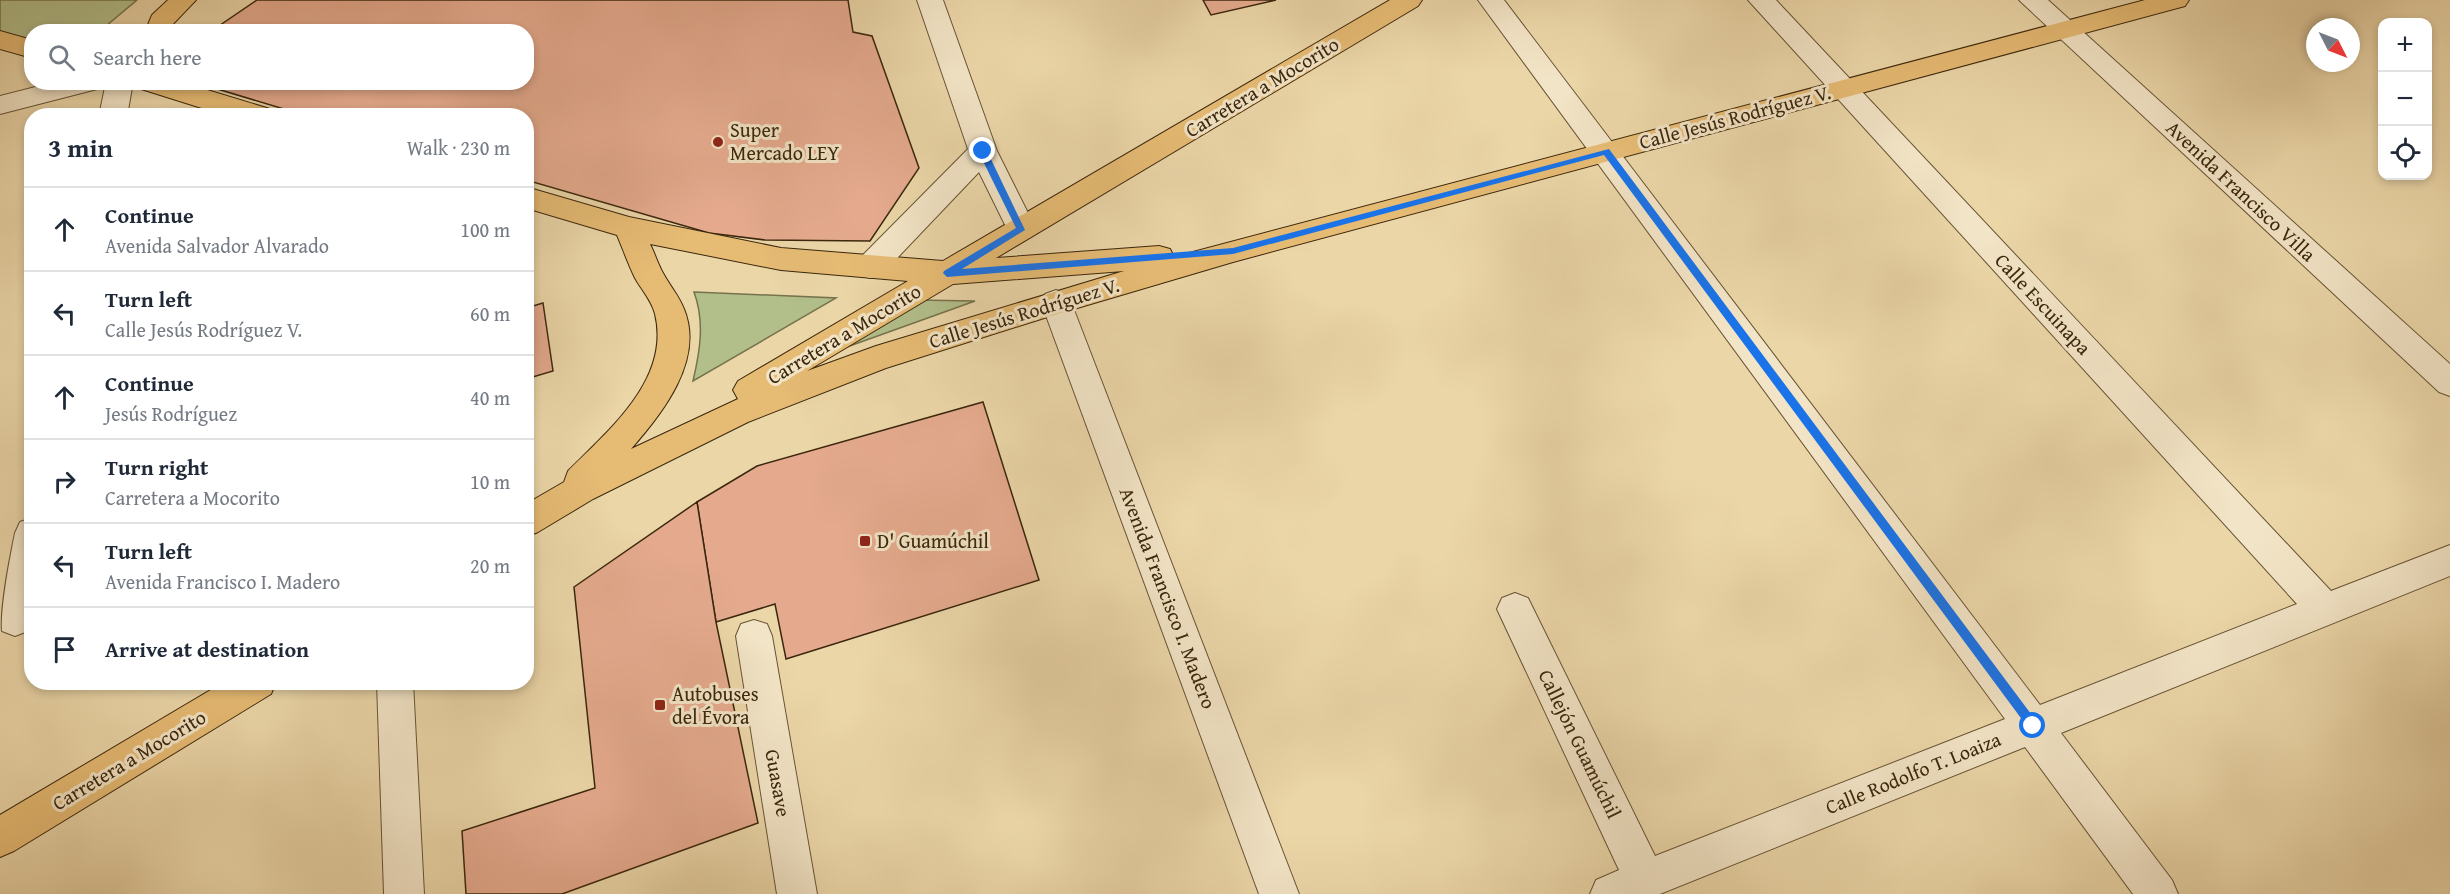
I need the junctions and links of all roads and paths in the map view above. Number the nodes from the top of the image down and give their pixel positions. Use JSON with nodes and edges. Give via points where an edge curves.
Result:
{"nodes":[{"id":1,"x":183,"y":0,"type":"edge"},
{"id":2,"x":930,"y":0,"type":"edge"},
{"id":3,"x":1409,"y":0,"type":"edge"},
{"id":4,"x":1491,"y":0,"type":"edge"},
{"id":5,"x":1761,"y":0,"type":"edge"},
{"id":6,"x":2032,"y":0,"type":"edge"},
{"id":7,"x":2176,"y":0,"type":"edge"},
{"id":8,"x":160,"y":24,"type":"edge"},
{"id":9,"x":2065,"y":30,"type":"junction"},
{"id":10,"x":0,"y":40,"type":"edge"},
{"id":11,"x":24,"y":48,"type":"edge"},
{"id":12,"x":1844,"y":88,"type":"junction"},
{"id":13,"x":62,"y":90,"type":"edge"},
{"id":14,"x":118,"y":90,"type":"edge"},
{"id":15,"x":178,"y":90,"type":"edge"},
{"id":16,"x":0,"y":105,"type":"edge"},
{"id":17,"x":115,"y":108,"type":"edge"},
{"id":18,"x":235,"y":108,"type":"edge"},
{"id":19,"x":983,"y":151,"type":"junction"},
{"id":20,"x":1606,"y":152,"type":"junction"},
{"id":21,"x":534,"y":199,"type":"edge"},
{"id":22,"x":629,"y":228,"type":"junction"},
{"id":23,"x":1021,"y":230,"type":"junction"},
{"id":24,"x":1233,"y":251,"type":"junction"},
{"id":25,"x":870,"y":267,"type":"junction"},
{"id":26,"x":952,"y":272,"type":"junction"},
{"id":27,"x":1056,"y":302,"type":"junction"},
{"id":28,"x":2450,"y":382,"type":"edge"},
{"id":29,"x":573,"y":495,"type":"junction"},
{"id":30,"x":534,"y":517,"type":"edge"},
{"id":31,"x":2450,"y":560,"type":"edge"},
{"id":32,"x":24,"y":574,"type":"edge"},
{"id":33,"x":1515,"y":609,"type":"dead end"},
{"id":34,"x":2325,"y":610,"type":"junction"},
{"id":35,"x":15,"y":620,"type":"edge"},
{"id":36,"x":754,"y":636,"type":"dead end"},
{"id":37,"x":245,"y":690,"type":"edge"},
{"id":38,"x":395,"y":690,"type":"edge"},
{"id":39,"x":2033,"y":726,"type":"junction"},
{"id":40,"x":0,"y":837,"type":"edge"},
{"id":41,"x":1646,"y":880,"type":"junction"},
{"id":42,"x":404,"y":894,"type":"edge"},
{"id":43,"x":797,"y":894,"type":"edge"},
{"id":44,"x":1279,"y":894,"type":"edge"},
{"id":45,"x":1610,"y":894,"type":"edge"},
{"id":46,"x":2158,"y":894,"type":"edge"}],
"edges":[{"from":1,"to":8,"type":"main road"},
{"from":2,"to":19,"type":"street"},
{"from":3,"to":23,"type":"main road","name":"Carretera a Mocorito"},
{"from":4,"to":20,"type":"street"},
{"from":5,"to":12,"type":"street","name":"Calle Escuinapa"},
{"from":6,"to":9,"type":"street","name":"Avenida Francisco Villa"},
{"from":7,"to":9,"type":"main road","name":"Calle Jesús Rodríguez V."},
{"from":9,"to":12,"type":"main road","name":"Calle Jesús Rodríguez V."},
{"from":9,"to":28,"type":"street","name":"Avenida Francisco Villa"},
{"from":10,"to":11,"type":"main road"},
{"from":12,"to":20,"type":"main road","name":"Calle Jesús Rodríguez V."},
{"from":12,"to":34,"type":"street","name":"Calle Escuinapa"},
{"from":13,"to":16,"type":"street"},
{"from":14,"to":17,"type":"street"},
{"from":15,"to":18,"type":"main road"},
{"from":19,"to":23,"type":"street"},
{"from":19,"to":25,"type":"street"},
{"from":20,"to":24,"type":"main road","name":"Calle Jesús Rodríguez V."},
{"from":20,"to":39,"type":"street"},
{"from":21,"to":22,"type":"main road"},
{"from":22,"to":25,"type":"main road","via":[[781,259]]},
{"from":22,"to":29,"type":"main road","via":[[672,316],[668,372],[637,420]]},
{"from":23,"to":26,"type":"main road","name":"Carretera a Mocorito"},
{"from":24,"to":26,"type":"main road"},
{"from":24,"to":27,"type":"main road","name":"Calle Jesús Rodríguez V."},
{"from":25,"to":26,"type":"main road"},
{"from":26,"to":29,"type":"main road","name":"Carretera a Mocorito"},
{"from":27,"to":29,"type":"main road","name":"Calle Jesús Rodríguez V.","via":[[811,383],[737,413]]},
{"from":27,"to":44,"type":"street","name":"Avenida Francisco I. Madero"},
{"from":29,"to":30,"type":"main road","name":"Carretera a Mocorito"},
{"from":31,"to":34,"type":"street","name":"Calle Rodolfo T. Loaiza"},
{"from":32,"to":35,"type":"street"},
{"from":33,"to":41,"type":"street","name":"Callejón Guamúchil"},
{"from":34,"to":39,"type":"street","name":"Calle Rodolfo T. Loaiza"},
{"from":36,"to":43,"type":"street","name":"Guasave"},
{"from":37,"to":40,"type":"main road","name":"Carretera a Mocorito"},
{"from":38,"to":42,"type":"street"},
{"from":39,"to":41,"type":"street","name":"Calle Rodolfo T. Loaiza"},
{"from":39,"to":46,"type":"street"},
{"from":41,"to":45,"type":"street","name":"Calle Rodolfo T. Loaiza"}]}
